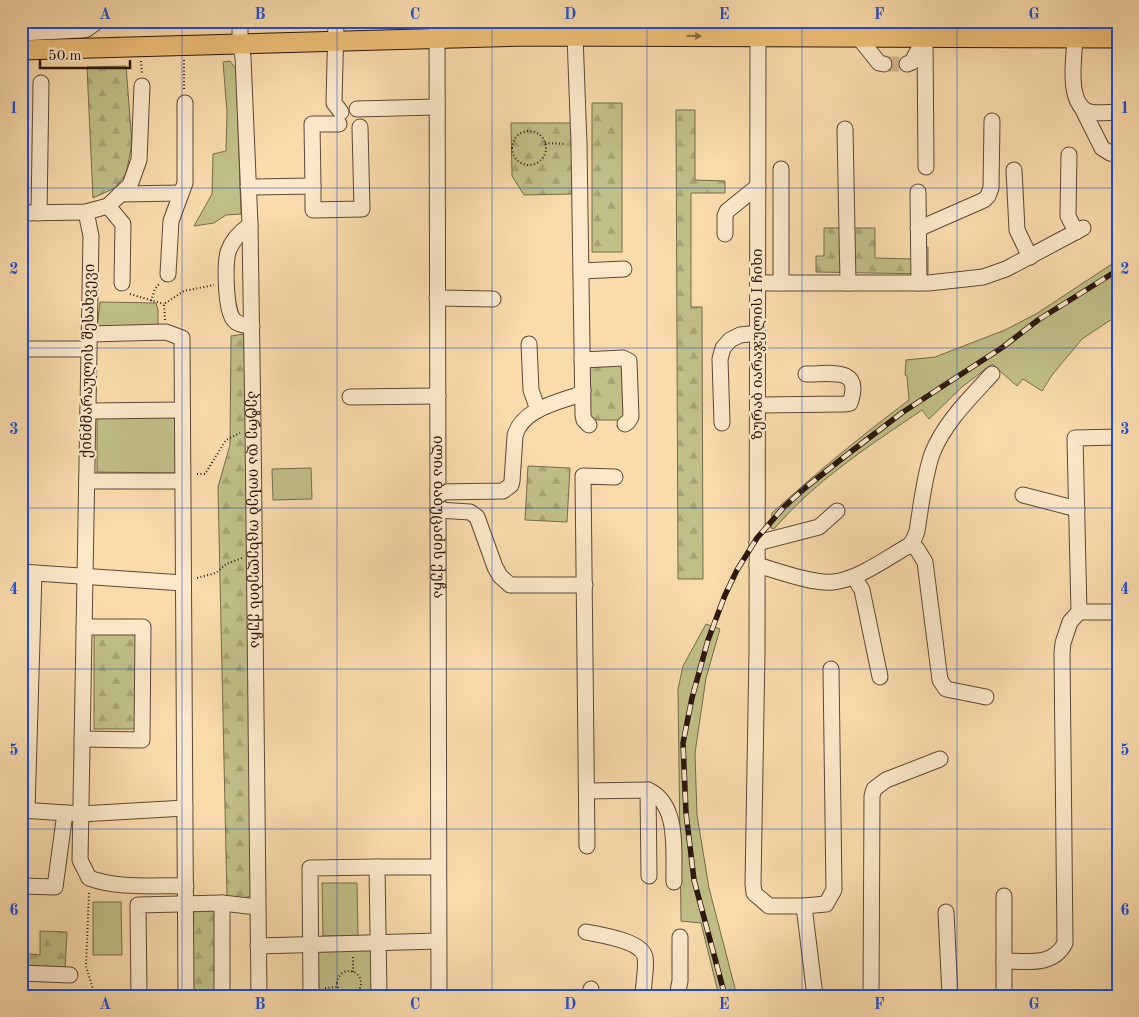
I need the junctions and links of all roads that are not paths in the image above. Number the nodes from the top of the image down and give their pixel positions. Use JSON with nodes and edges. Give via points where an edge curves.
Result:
{"nodes":[{"id":1,"x":98,"y":21,"type":"edge"},
{"id":2,"x":240,"y":21,"type":"edge"},
{"id":3,"x":336,"y":21,"type":"edge"},
{"id":4,"x":527,"y":28,"type":"edge"},
{"id":5,"x":575,"y":28,"type":"edge"},
{"id":6,"x":754,"y":29,"type":"edge"},
{"id":7,"x":437,"y":30,"type":"edge"},
{"id":8,"x":21,"y":33,"type":"edge"},
{"id":9,"x":1068,"y":33,"type":"edge"},
{"id":10,"x":859,"y":38,"type":"junction"},
{"id":11,"x":925,"y":38,"type":"junction"},
{"id":12,"x":1118,"y":38,"type":"edge"},
{"id":13,"x":335,"y":40,"type":"junction"},
{"id":14,"x":240,"y":44,"type":"junction"},
{"id":15,"x":21,"y":50,"type":"edge"},
{"id":16,"x":884,"y":64,"type":"tunnel mouth"},
{"id":17,"x":907,"y":64,"type":"dead end"},
{"id":18,"x":41,"y":83,"type":"dead end"},
{"id":19,"x":142,"y":86,"type":"dead end"},
{"id":20,"x":185,"y":103,"type":"road end"},
{"id":21,"x":437,"y":107,"type":"junction"},
{"id":22,"x":1082,"y":108,"type":"junction"},
{"id":23,"x":357,"y":109,"type":"junction"},
{"id":24,"x":1118,"y":112,"type":"edge"},
{"id":25,"x":340,"y":118,"type":"junction"},
{"id":26,"x":992,"y":121,"type":"dead end"},
{"id":27,"x":360,"y":127,"type":"junction"},
{"id":28,"x":845,"y":129,"type":"dead end"},
{"id":29,"x":1118,"y":154,"type":"edge"},
{"id":30,"x":1069,"y":155,"type":"dead end"},
{"id":31,"x":926,"y":167,"type":"dead end"},
{"id":32,"x":781,"y":169,"type":"dead end"},
{"id":33,"x":1014,"y":170,"type":"dead end"},
{"id":34,"x":313,"y":186,"type":"junction"},
{"id":35,"x":758,"y":186,"type":"junction"},
{"id":36,"x":248,"y":187,"type":"junction"},
{"id":37,"x":918,"y":192,"type":"dead end"},
{"id":38,"x":181,"y":193,"type":"junction"},
{"id":39,"x":120,"y":194,"type":"junction"},
{"id":40,"x":108,"y":206,"type":"junction"},
{"id":41,"x":86,"y":212,"type":"junction"},
{"id":42,"x":21,"y":213,"type":"edge"},
{"id":43,"x":39,"y":213,"type":"junction"},
{"id":44,"x":250,"y":225,"type":"junction"},
{"id":45,"x":918,"y":229,"type":"junction"},
{"id":46,"x":725,"y":234,"type":"dead end"},
{"id":47,"x":1030,"y":257,"type":"junction"},
{"id":48,"x":624,"y":269,"type":"dead end"},
{"id":49,"x":581,"y":270,"type":"junction"},
{"id":50,"x":168,"y":274,"type":"road end"},
{"id":51,"x":122,"y":283,"type":"road end"},
{"id":52,"x":758,"y":283,"type":"junction"},
{"id":53,"x":780,"y":283,"type":"junction"},
{"id":54,"x":848,"y":283,"type":"junction"},
{"id":55,"x":924,"y":283,"type":"junction"},
{"id":56,"x":437,"y":298,"type":"junction"},
{"id":57,"x":493,"y":299,"type":"dead end"},
{"id":58,"x":252,"y":326,"type":"junction"},
{"id":59,"x":758,"y":333,"type":"junction"},
{"id":60,"x":89,"y":342,"type":"junction"},
{"id":61,"x":529,"y":344,"type":"dead end"},
{"id":62,"x":21,"y":349,"type":"edge"},
{"id":63,"x":582,"y":360,"type":"junction"},
{"id":64,"x":806,"y":374,"type":"dead end"},
{"id":65,"x":992,"y":374,"type":"dead end"},
{"id":66,"x":583,"y":390,"type":"junction"},
{"id":67,"x":438,"y":396,"type":"junction"},
{"id":68,"x":350,"y":397,"type":"dead end"},
{"id":69,"x":758,"y":405,"type":"junction"},
{"id":70,"x":182,"y":410,"type":"junction"},
{"id":71,"x":538,"y":410,"type":"junction"},
{"id":72,"x":88,"y":411,"type":"junction"},
{"id":73,"x":722,"y":423,"type":"dead end"},
{"id":74,"x":625,"y":424,"type":"dead end"},
{"id":75,"x":589,"y":425,"type":"dead end"},
{"id":76,"x":1118,"y":437,"type":"edge"},
{"id":77,"x":615,"y":476,"type":"dead end"},
{"id":78,"x":182,"y":478,"type":"junction"},
{"id":79,"x":87,"y":481,"type":"junction"},
{"id":80,"x":438,"y":492,"type":"junction"},
{"id":81,"x":1024,"y":495,"type":"dead end"},
{"id":82,"x":1077,"y":509,"type":"junction"},
{"id":83,"x":438,"y":510,"type":"junction"},
{"id":84,"x":837,"y":511,"type":"dead end"},
{"id":85,"x":757,"y":543,"type":"junction"},
{"id":86,"x":910,"y":545,"type":"junction"},
{"id":87,"x":757,"y":565,"type":"junction"},
{"id":88,"x":28,"y":573,"type":"edge"},
{"id":89,"x":85,"y":576,"type":"junction"},
{"id":90,"x":854,"y":577,"type":"junction"},
{"id":91,"x":183,"y":583,"type":"junction"},
{"id":92,"x":584,"y":585,"type":"junction"},
{"id":93,"x":1080,"y":612,"type":"junction"},
{"id":94,"x":1118,"y":612,"type":"edge"},
{"id":95,"x":84,"y":626,"type":"junction"},
{"id":96,"x":831,"y":669,"type":"dead end"},
{"id":97,"x":880,"y":677,"type":"dead end"},
{"id":98,"x":986,"y":696,"type":"dead end"},
{"id":99,"x":82,"y":740,"type":"junction"},
{"id":100,"x":940,"y":759,"type":"dead end"},
{"id":101,"x":648,"y":790,"type":"junction"},
{"id":102,"x":587,"y":791,"type":"junction"},
{"id":103,"x":24,"y":802,"type":"edge"},
{"id":104,"x":185,"y":808,"type":"junction"},
{"id":105,"x":64,"y":813,"type":"junction"},
{"id":106,"x":81,"y":814,"type":"junction"},
{"id":107,"x":587,"y":846,"type":"dead end"},
{"id":108,"x":377,"y":867,"type":"junction"},
{"id":109,"x":438,"y":867,"type":"junction"},
{"id":110,"x":649,"y":876,"type":"dead end"},
{"id":111,"x":674,"y":882,"type":"dead end"},
{"id":112,"x":23,"y":886,"type":"dead end"},
{"id":113,"x":186,"y":886,"type":"junction"},
{"id":114,"x":1004,"y":896,"type":"dead end"},
{"id":115,"x":222,"y":903,"type":"junction"},
{"id":116,"x":186,"y":904,"type":"junction"},
{"id":117,"x":804,"y":906,"type":"junction"},
{"id":118,"x":257,"y":907,"type":"junction"},
{"id":119,"x":946,"y":912,"type":"dead end"},
{"id":120,"x":586,"y":932,"type":"dead end"},
{"id":121,"x":680,"y":937,"type":"dead end"},
{"id":122,"x":438,"y":941,"type":"junction"},
{"id":123,"x":378,"y":942,"type":"junction"},
{"id":124,"x":258,"y":946,"type":"junction"},
{"id":125,"x":310,"y":946,"type":"junction"},
{"id":126,"x":1004,"y":961,"type":"junction"},
{"id":127,"x":21,"y":973,"type":"edge"},
{"id":128,"x":70,"y":975,"type":"dead end"},
{"id":129,"x":138,"y":996,"type":"edge"},
{"id":130,"x":186,"y":996,"type":"edge"},
{"id":131,"x":222,"y":996,"type":"edge"},
{"id":132,"x":259,"y":996,"type":"edge"},
{"id":133,"x":311,"y":996,"type":"edge"},
{"id":134,"x":379,"y":996,"type":"edge"},
{"id":135,"x":438,"y":996,"type":"edge"},
{"id":136,"x":642,"y":996,"type":"edge"},
{"id":137,"x":677,"y":996,"type":"edge"},
{"id":138,"x":815,"y":996,"type":"edge"},
{"id":139,"x":871,"y":996,"type":"edge"},
{"id":140,"x":950,"y":996,"type":"edge"},
{"id":141,"x":1004,"y":996,"type":"edge"}],
"edges":[{"from":1,"to":8,"type":"street","via":[[82,30]]},
{"from":2,"to":14,"type":"street","name":"პეტრე და იოსებ ოცხელების ქუჩა"},
{"from":3,"to":13,"type":"street"},
{"from":4,"to":5,"type":"main road"},
{"from":4,"to":7,"type":"main road"},
{"from":5,"to":6,"type":"main road","one_way":true},
{"from":5,"to":49,"type":"street"},
{"from":6,"to":10,"type":"main road"},
{"from":6,"to":35,"type":"street","name":"ზურაბ იარაჯულის I ჩიხი"},
{"from":7,"to":13,"type":"main road"},
{"from":7,"to":21,"type":"street","name":"ილია ბაბუცაძის ქუჩა"},
{"from":9,"to":11,"type":"main road"},
{"from":9,"to":12,"type":"main road"},
{"from":9,"to":22,"type":"street","via":[[1073,89]]},
{"from":10,"to":11,"type":"main road"},
{"from":10,"to":16,"type":"street","via":[[879,63]]},
{"from":11,"to":17,"type":"street","via":[[912,62]]},
{"from":11,"to":31,"type":"street"},
{"from":13,"to":14,"type":"main road"},
{"from":13,"to":25,"type":"street","via":[[334,103]]},
{"from":14,"to":15,"type":"main road"},
{"from":14,"to":36,"type":"street","name":"პეტრე და იოსებ ოცხელების ქუჩა","via":[[244,57]]},
{"from":18,"to":43,"type":"street"},
{"from":19,"to":39,"type":"street","via":[[139,160],[130,185]]},
{"from":20,"to":38,"type":"street","via":[[185,183]]},
{"from":21,"to":23,"type":"street"},
{"from":21,"to":56,"type":"street","name":"ილია ბაბუცაძის ქუჩა"},
{"from":22,"to":24,"type":"street","via":[[1089,112]]},
{"from":22,"to":29,"type":"street","via":[[1102,148]]},
{"from":23,"to":25,"type":"street","via":[[347,108]]},
{"from":23,"to":27,"type":"street","via":[[363,119]]},
{"from":25,"to":27,"type":"street","via":[[347,132],[354,132]]},
{"from":25,"to":34,"type":"street","via":[[312,124]]},
{"from":26,"to":45,"type":"street","via":[[991,188],[988,196]]},
{"from":27,"to":34,"type":"street","via":[[362,209],[313,210]]},
{"from":28,"to":54,"type":"street"},
{"from":30,"to":47,"type":"street","via":[[1068,216],[1079,230]]},
{"from":32,"to":53,"type":"street"},
{"from":33,"to":47,"type":"street","via":[[1017,230]]},
{"from":34,"to":36,"type":"street"},
{"from":35,"to":46,"type":"street","via":[[727,211]]},
{"from":35,"to":52,"type":"street","name":"ზურაბ იარაჯულის I ჩიხი"},
{"from":36,"to":44,"type":"street","name":"პეტრე და იოსებ ოცხელების ქუჩა"},
{"from":37,"to":45,"type":"street"},
{"from":38,"to":39,"type":"street"},
{"from":38,"to":50,"type":"street","via":[[171,221]]},
{"from":39,"to":40,"type":"street"},
{"from":40,"to":41,"type":"street"},
{"from":40,"to":51,"type":"street","via":[[123,224]]},
{"from":41,"to":43,"type":"street"},
{"from":41,"to":60,"type":"street","name":"ქინძმარაულის შესახვევი","via":[[91,236]]},
{"from":42,"to":43,"type":"street"},
{"from":44,"to":58,"type":"street","name":"პეტრე და იოსებ ოცხელების ქუჩა"},
{"from":44,"to":58,"type":"street","via":[[236,236],[228,252],[227,284],[228,311],[233,320]]},
{"from":45,"to":55,"type":"street"},
{"from":47,"to":55,"type":"street","via":[[983,277]]},
{"from":48,"to":49,"type":"street"},
{"from":49,"to":63,"type":"street"},
{"from":52,"to":53,"type":"street"},
{"from":52,"to":59,"type":"street","name":"ზურაბ იარაჯულის I ჩიხი"},
{"from":53,"to":54,"type":"street"},
{"from":54,"to":55,"type":"street"},
{"from":56,"to":57,"type":"street"},
{"from":56,"to":67,"type":"street","name":"ილია ბაბუცაძის ქუჩა"},
{"from":58,"to":118,"type":"street","name":"პეტრე და იოსებ ოცხელების ქუჩა"},
{"from":59,"to":69,"type":"street","name":"ზურაბ იარაჯულის I ჩიხი"},
{"from":59,"to":73,"type":"street","via":[[740,335],[723,348],[720,359]]},
{"from":60,"to":62,"type":"street"},
{"from":60,"to":70,"type":"street","via":[[166,332],[182,338]]},
{"from":60,"to":72,"type":"street","name":"ქინძმარაულის შესახვევი"},
{"from":61,"to":71,"type":"street","via":[[531,390]]},
{"from":63,"to":66,"type":"street"},
{"from":63,"to":74,"type":"street","via":[[623,358],[628,361],[631,417]]},
{"from":64,"to":69,"type":"street","via":[[849,376],[852,381],[850,402]]},
{"from":65,"to":86,"type":"street","via":[[939,439],[932,455],[917,531]]},
{"from":66,"to":71,"type":"street"},
{"from":66,"to":75,"type":"street","via":[[583,415]]},
{"from":67,"to":68,"type":"street"},
{"from":67,"to":80,"type":"street","name":"ილია ბაბუცაძის ქუჩა"},
{"from":69,"to":85,"type":"street","name":"ზურაბ იარაჯულის I ჩიხი"},
{"from":70,"to":72,"type":"street"},
{"from":70,"to":78,"type":"street"},
{"from":71,"to":80,"type":"street","via":[[517,431],[510,485],[503,491]]},
{"from":72,"to":79,"type":"street","name":"ქინძმარაულის შესახვევი"},
{"from":76,"to":82,"type":"street","via":[[1075,438]]},
{"from":77,"to":92,"type":"street","via":[[583,476]]},
{"from":78,"to":79,"type":"street"},
{"from":78,"to":91,"type":"street"},
{"from":79,"to":89,"type":"street","name":"ქინძმარაულის შესახვევი"},
{"from":80,"to":83,"type":"street","name":"ილია ბაბუცაძის ქუჩა"},
{"from":81,"to":82,"type":"street"},
{"from":82,"to":93,"type":"street"},
{"from":83,"to":92,"type":"street","via":[[470,512],[477,517],[494,567],[510,585]]},
{"from":83,"to":109,"type":"street","name":"ილია ბაბუცაძის ქუჩა"},
{"from":84,"to":85,"type":"street","via":[[818,528]]},
{"from":85,"to":87,"type":"street","name":"ზურაბ იარაჯულის I ჩიხი"},
{"from":86,"to":90,"type":"street"},
{"from":86,"to":98,"type":"street","via":[[925,562],[943,686]]},
{"from":87,"to":90,"type":"street","via":[[822,582]]},
{"from":87,"to":117,"type":"street","name":"ზურაბ იარაჯულის I ჩიხი","via":[[754,893],[769,906]]},
{"from":88,"to":89,"type":"street"},
{"from":88,"to":103,"type":"street"},
{"from":89,"to":91,"type":"street"},
{"from":89,"to":95,"type":"street","name":"ქინძმარაულის შესახვევი"},
{"from":90,"to":97,"type":"street","via":[[862,590]]},
{"from":91,"to":104,"type":"street"},
{"from":92,"to":102,"type":"street"},
{"from":93,"to":94,"type":"street"},
{"from":93,"to":126,"type":"street","via":[[1070,622],[1062,653],[1065,944],[1054,958],[1044,961]]},
{"from":95,"to":99,"type":"street","name":"ქინძმარაულის შესახვევი"},
{"from":95,"to":99,"type":"street","via":[[144,627],[142,740]]},
{"from":96,"to":117,"type":"street","name":"ზურაბ იარაჯულის I ჩიხი","via":[[834,890],[826,904]]},
{"from":99,"to":106,"type":"street","name":"ქინძმარაულის შესახვევი"},
{"from":100,"to":139,"type":"street","via":[[886,780],[874,789]]},
{"from":101,"to":102,"type":"street"},
{"from":101,"to":110,"type":"street"},
{"from":101,"to":111,"type":"street","via":[[662,799],[672,822]]},
{"from":102,"to":107,"type":"street"},
{"from":103,"to":105,"type":"street"},
{"from":104,"to":106,"type":"street"},
{"from":104,"to":113,"type":"street"},
{"from":105,"to":106,"type":"street"},
{"from":105,"to":112,"type":"street","via":[[55,888]]},
{"from":106,"to":113,"type":"street","name":"ქინძმარაულის შესახვევი","via":[[80,860],[89,878],[103,884]]},
{"from":108,"to":109,"type":"street"},
{"from":108,"to":123,"type":"street"},
{"from":108,"to":125,"type":"street","via":[[310,868]]},
{"from":109,"to":122,"type":"street","name":"ილია ბაბუცაძის ქუჩა"},
{"from":113,"to":116,"type":"street"},
{"from":114,"to":126,"type":"street"},
{"from":115,"to":116,"type":"street"},
{"from":115,"to":118,"type":"street"},
{"from":115,"to":131,"type":"street"},
{"from":116,"to":129,"type":"street","via":[[138,905]]},
{"from":116,"to":130,"type":"street"},
{"from":117,"to":138,"type":"street"},
{"from":118,"to":124,"type":"street","name":"პეტრე და იოსებ ოცხელების ქუჩა"},
{"from":119,"to":140,"type":"street"},
{"from":120,"to":136,"type":"street","via":[[629,942],[640,948],[645,956]]},
{"from":121,"to":137,"type":"street"},
{"from":122,"to":123,"type":"street"},
{"from":122,"to":135,"type":"street","name":"ილია ბაბუცაძის ქუჩა"},
{"from":123,"to":125,"type":"street"},
{"from":123,"to":134,"type":"street"},
{"from":124,"to":125,"type":"street"},
{"from":124,"to":132,"type":"street","name":"პეტრე და იოსებ ოცხელების ქუჩა"},
{"from":125,"to":133,"type":"street"},
{"from":126,"to":141,"type":"street"},
{"from":127,"to":128,"type":"street"}]}
